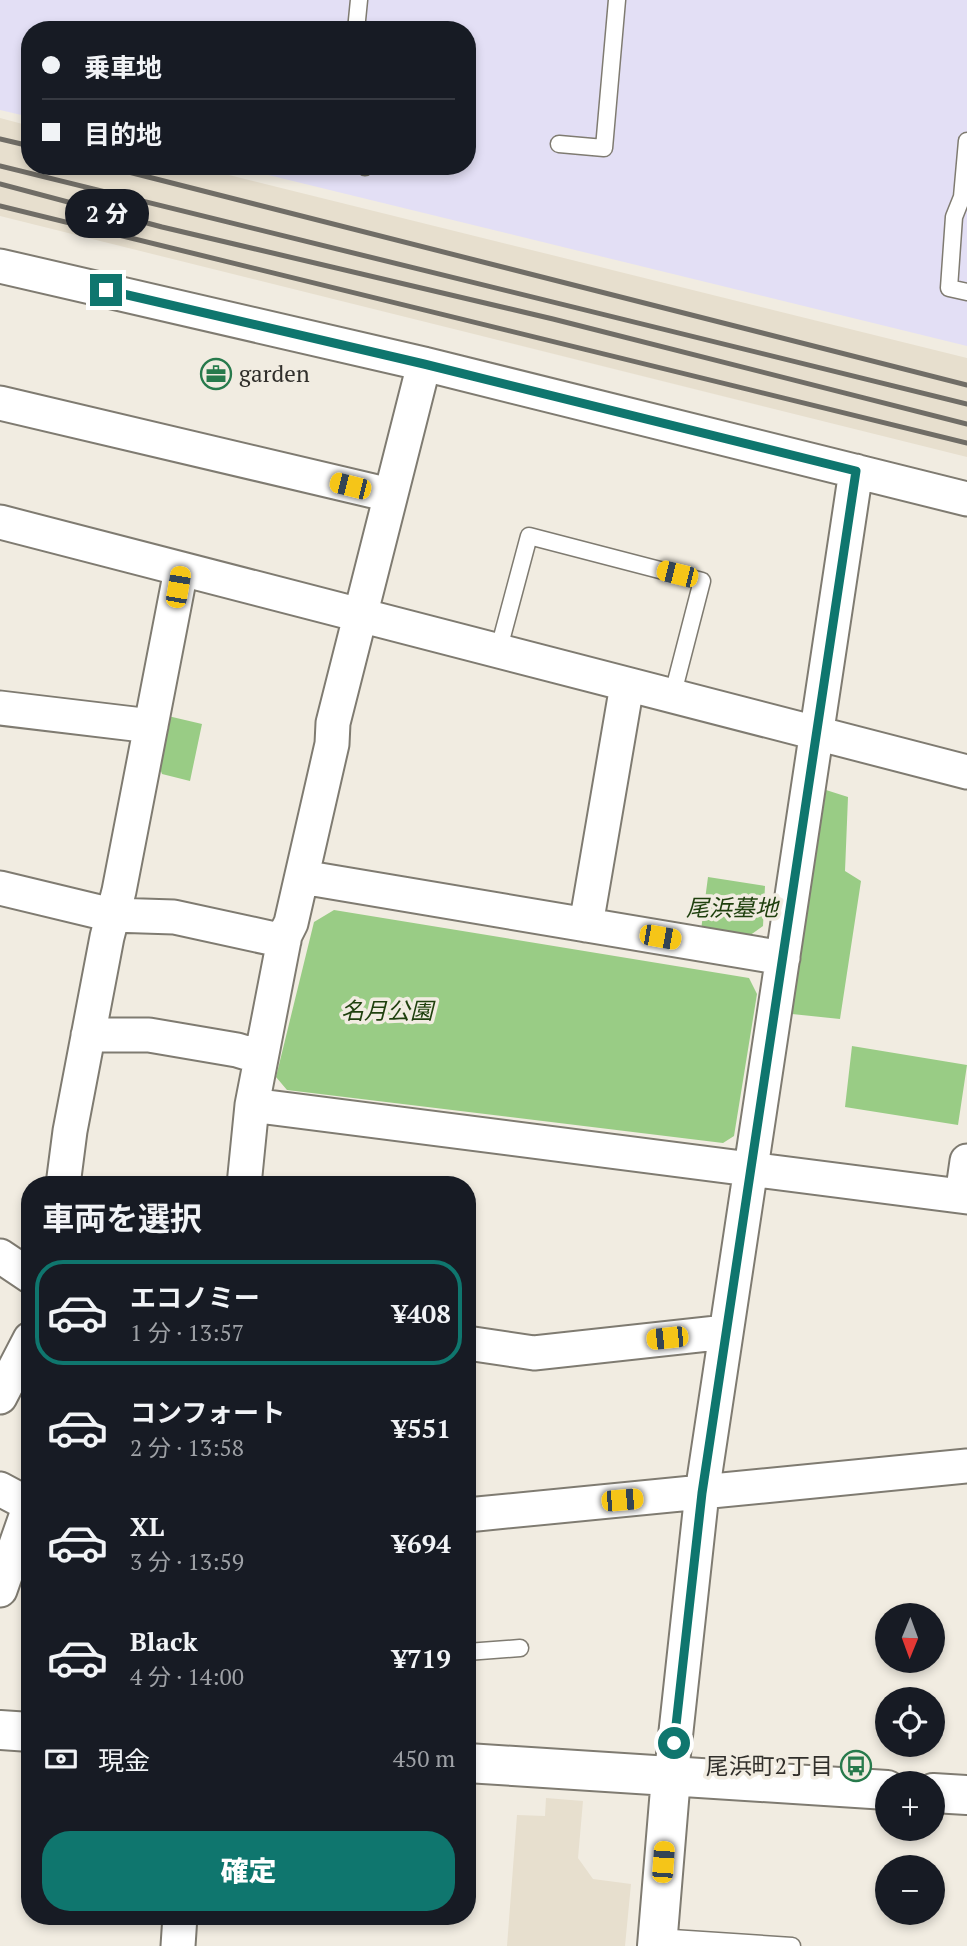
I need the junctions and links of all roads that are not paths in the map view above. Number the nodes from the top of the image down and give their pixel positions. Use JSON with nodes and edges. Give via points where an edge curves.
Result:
{"nodes":[{"id":1,"x":359,"y":0,"type":"edge"},
{"id":2,"x":617,"y":0,"type":"edge"},
{"id":3,"x":357,"y":21,"type":"edge"},
{"id":4,"x":967,"y":141,"type":"edge"},
{"id":5,"x":559,"y":144,"type":"dead end"},
{"id":6,"x":0,"y":266,"type":"edge"},
{"id":7,"x":967,"y":292,"type":"edge"},
{"id":8,"x":424,"y":364,"type":"junction"},
{"id":9,"x":0,"y":403,"type":"edge"},
{"id":10,"x":856,"y":471,"type":"junction"},
{"id":11,"x":390,"y":495,"type":"junction"},
{"id":12,"x":967,"y":499,"type":"edge"},
{"id":13,"x":0,"y":522,"type":"edge"},
{"id":14,"x":181,"y":569,"type":"junction"},
{"id":15,"x":359,"y":616,"type":"junction"},
{"id":16,"x":498,"y":652,"type":"junction"},
{"id":17,"x":627,"y":685,"type":"junction"},
{"id":18,"x":672,"y":696,"type":"junction"},
{"id":19,"x":0,"y":708,"type":"edge"},
{"id":20,"x":151,"y":726,"type":"junction"},
{"id":21,"x":817,"y":734,"type":"junction"},
{"id":22,"x":967,"y":772,"type":"edge"},
{"id":23,"x":302,"y":877,"type":"junction"},
{"id":24,"x":0,"y":888,"type":"edge"},
{"id":25,"x":112,"y":915,"type":"junction"},
{"id":26,"x":586,"y":925,"type":"junction"},
{"id":27,"x":284,"y":940,"type":"junction"},
{"id":28,"x":783,"y":958,"type":"junction"},
{"id":29,"x":88,"y":1035,"type":"junction"},
{"id":30,"x":260,"y":1057,"type":"junction"},
{"id":31,"x":252,"y":1105,"type":"junction"},
{"id":32,"x":967,"y":1161,"type":"edge"},
{"id":33,"x":751,"y":1170,"type":"junction"},
{"id":34,"x":64,"y":1176,"type":"edge"},
{"id":35,"x":245,"y":1176,"type":"edge"},
{"id":36,"x":965,"y":1196,"type":"edge"},
{"id":37,"x":0,"y":1256,"type":"edge"},
{"id":38,"x":21,"y":1270,"type":"edge"},
{"id":39,"x":726,"y":1332,"type":"junction"},
{"id":40,"x":476,"y":1344,"type":"edge"},
{"id":41,"x":21,"y":1356,"type":"edge"},
{"id":42,"x":0,"y":1397,"type":"edge"},
{"id":43,"x":967,"y":1466,"type":"edge"},
{"id":44,"x":0,"y":1489,"type":"edge"},
{"id":45,"x":702,"y":1493,"type":"junction"},
{"id":46,"x":21,"y":1500,"type":"edge"},
{"id":47,"x":476,"y":1514,"type":"edge"},
{"id":48,"x":21,"y":1530,"type":"edge"},
{"id":49,"x":0,"y":1590,"type":"edge"},
{"id":50,"x":520,"y":1648,"type":"dead end"},
{"id":51,"x":476,"y":1651,"type":"edge"},
{"id":52,"x":0,"y":1730,"type":"edge"},
{"id":53,"x":21,"y":1731,"type":"edge"},
{"id":54,"x":476,"y":1764,"type":"edge"},
{"id":55,"x":671,"y":1777,"type":"junction"},
{"id":56,"x":875,"y":1789,"type":"edge"},
{"id":57,"x":945,"y":1794,"type":"edge"},
{"id":58,"x":967,"y":1795,"type":"edge"},
{"id":59,"x":179,"y":1925,"type":"edge"},
{"id":60,"x":657,"y":1942,"type":"edge"},
{"id":61,"x":178,"y":1946,"type":"edge"},
{"id":62,"x":792,"y":1946,"type":"edge"}],
"edges":[{"from":1,"to":3,"type":"lane"},
{"from":2,"to":5,"type":"lane","via":[[604,148]]},
{"from":4,"to":7,"type":"lane","via":[[962,197],[954,217],[949,288]]},
{"from":6,"to":8,"type":"street"},
{"from":8,"to":10,"type":"street"},
{"from":8,"to":11,"type":"street"},
{"from":9,"to":11,"type":"street"},
{"from":10,"to":12,"type":"street"},
{"from":10,"to":21,"type":"street"},
{"from":11,"to":15,"type":"street"},
{"from":13,"to":14,"type":"street"},
{"from":14,"to":15,"type":"street"},
{"from":14,"to":20,"type":"street"},
{"from":15,"to":16,"type":"street"},
{"from":15,"to":23,"type":"street"},
{"from":16,"to":17,"type":"street"},
{"from":16,"to":18,"type":"lane","via":[[529,536],[702,581]]},
{"from":17,"to":18,"type":"street"},
{"from":17,"to":26,"type":"street"},
{"from":18,"to":21,"type":"street"},
{"from":19,"to":20,"type":"street"},
{"from":20,"to":25,"type":"street"},
{"from":21,"to":22,"type":"street"},
{"from":21,"to":28,"type":"street"},
{"from":23,"to":26,"type":"street"},
{"from":23,"to":27,"type":"street"},
{"from":24,"to":25,"type":"street"},
{"from":25,"to":27,"type":"street","via":[[174,918]]},
{"from":25,"to":29,"type":"street"},
{"from":26,"to":28,"type":"street"},
{"from":27,"to":30,"type":"street"},
{"from":28,"to":33,"type":"street"},
{"from":29,"to":30,"type":"street","via":[[149,1035]]},
{"from":29,"to":34,"type":"street"},
{"from":30,"to":31,"type":"street"},
{"from":31,"to":33,"type":"street"},
{"from":31,"to":35,"type":"street"},
{"from":32,"to":36,"type":"street"},
{"from":33,"to":36,"type":"street"},
{"from":33,"to":39,"type":"street"},
{"from":37,"to":38,"type":"street"},
{"from":39,"to":40,"type":"street","via":[[534,1353]]},
{"from":39,"to":45,"type":"street"},
{"from":41,"to":42,"type":"street"},
{"from":43,"to":45,"type":"street"},
{"from":44,"to":46,"type":"street"},
{"from":45,"to":47,"type":"street"},
{"from":45,"to":55,"type":"street"},
{"from":48,"to":49,"type":"street"},
{"from":50,"to":51,"type":"lane"},
{"from":52,"to":53,"type":"street"},
{"from":54,"to":55,"type":"street"},
{"from":55,"to":56,"type":"street"},
{"from":55,"to":60,"type":"street"},
{"from":57,"to":58,"type":"street"},
{"from":59,"to":61,"type":"street"},
{"from":60,"to":62,"type":"lane"}]}
